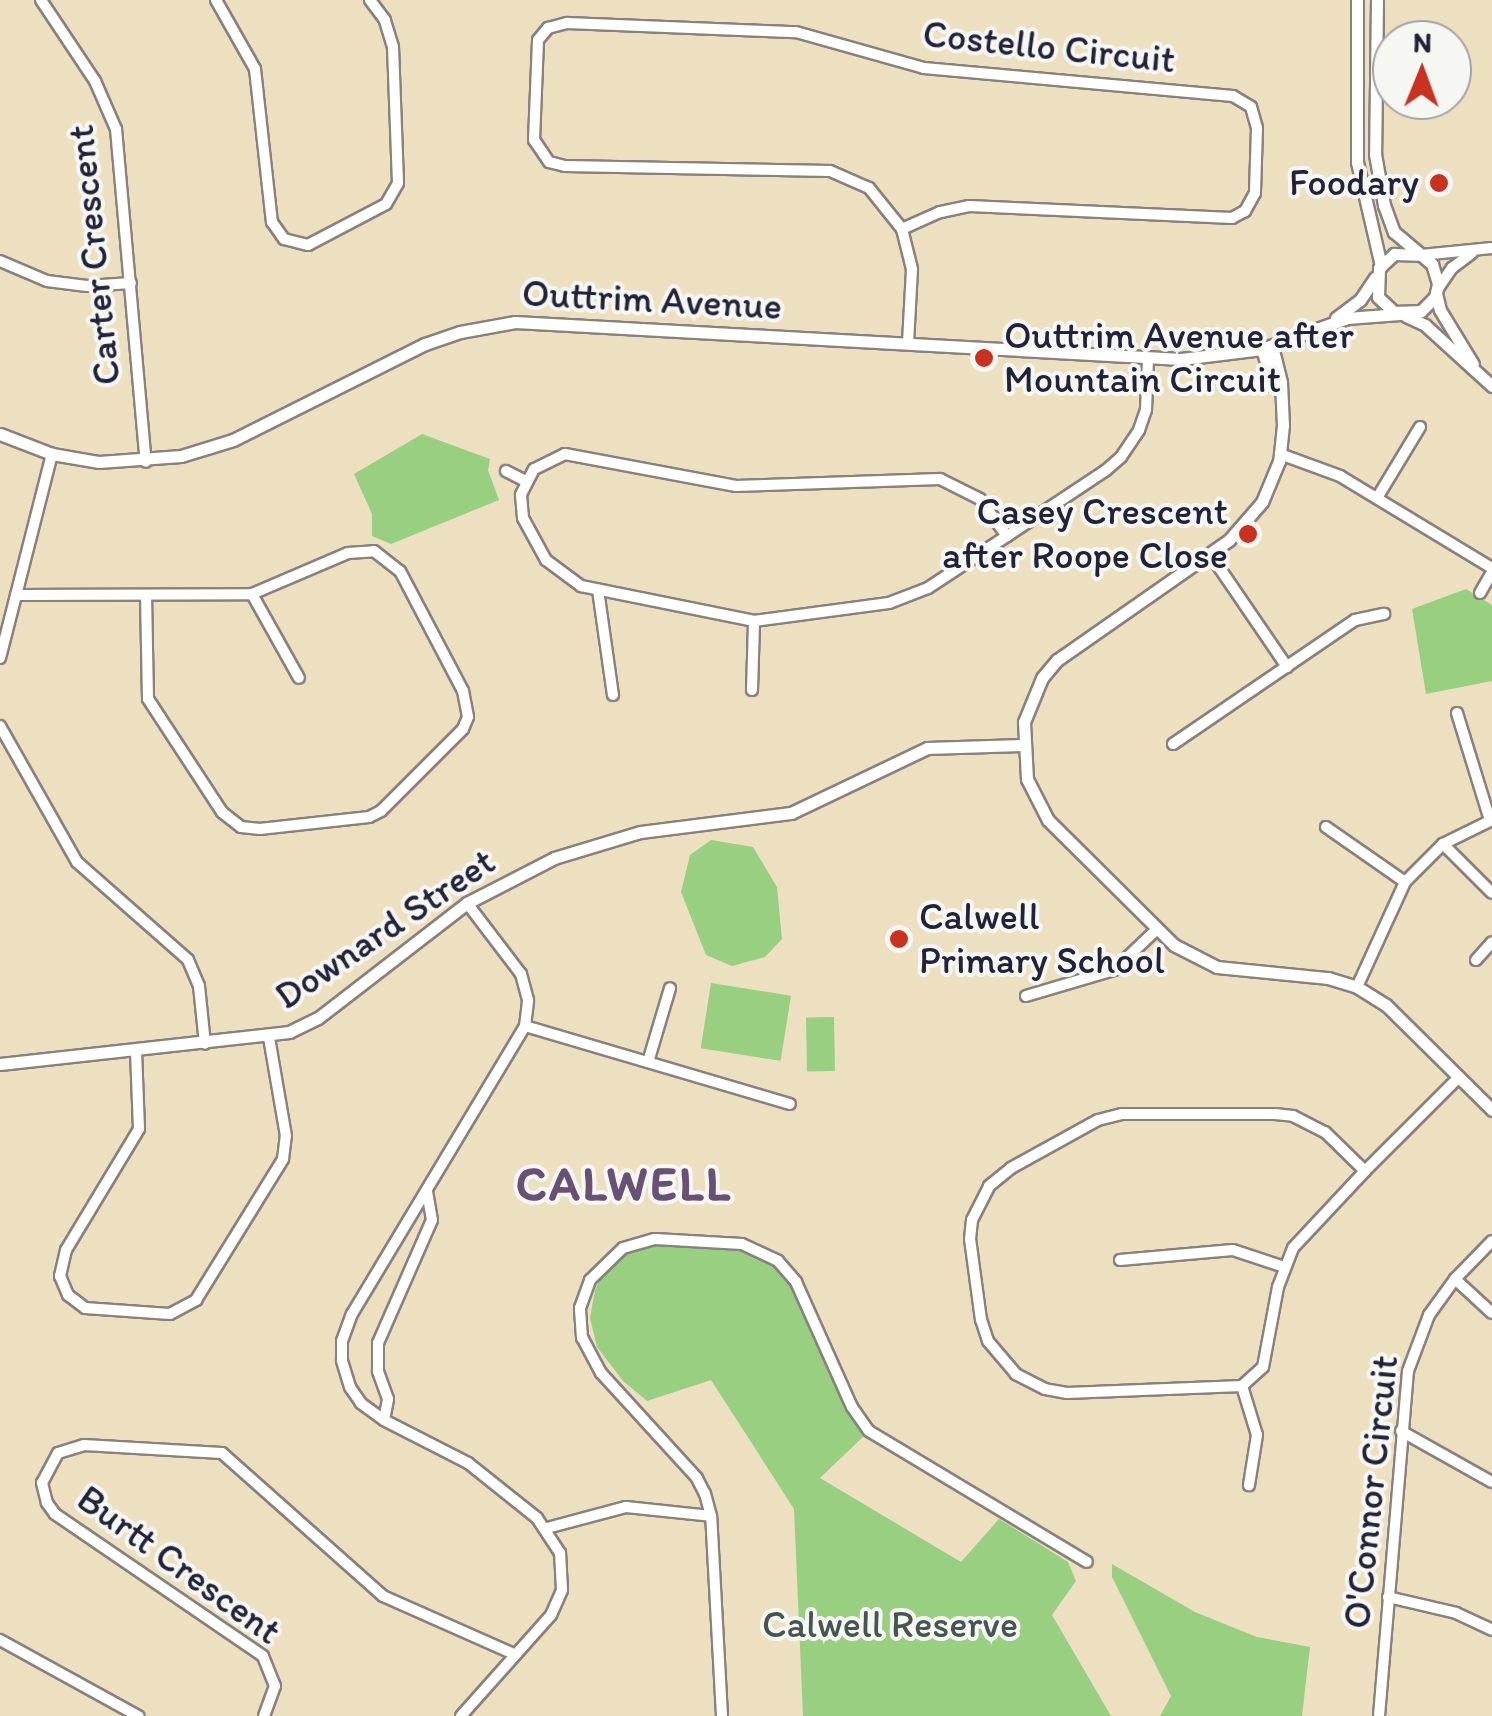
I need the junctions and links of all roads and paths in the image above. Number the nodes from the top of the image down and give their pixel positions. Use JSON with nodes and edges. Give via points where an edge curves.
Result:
{"nodes":[{"id":1,"x":216,"y":0,"type":"edge"},
{"id":2,"x":370,"y":0,"type":"edge"},
{"id":3,"x":1358,"y":0,"type":"edge"},
{"id":4,"x":1377,"y":0,"type":"edge"},
{"id":5,"x":46,"y":2,"type":"edge"},
{"id":6,"x":902,"y":229,"type":"junction"},
{"id":7,"x":1492,"y":248,"type":"edge"},
{"id":8,"x":1473,"y":252,"type":"junction"},
{"id":9,"x":1420,"y":255,"type":"junction"},
{"id":10,"x":0,"y":261,"type":"edge"},
{"id":11,"x":1378,"y":271,"type":"junction"},
{"id":12,"x":131,"y":283,"type":"junction"},
{"id":13,"x":1436,"y":292,"type":"junction"},
{"id":14,"x":1401,"y":314,"type":"junction"},
{"id":15,"x":1328,"y":323,"type":"junction"},
{"id":16,"x":908,"y":344,"type":"junction"},
{"id":17,"x":1267,"y":347,"type":"junction"},
{"id":18,"x":1148,"y":358,"type":"junction"},
{"id":19,"x":1476,"y":371,"type":"junction"},
{"id":20,"x":1492,"y":386,"type":"edge"},
{"id":21,"x":1420,"y":428,"type":"dead end"},
{"id":22,"x":0,"y":434,"type":"edge"},
{"id":23,"x":52,"y":454,"type":"junction"},
{"id":24,"x":1280,"y":454,"type":"junction"},
{"id":25,"x":146,"y":462,"type":"junction"},
{"id":26,"x":506,"y":471,"type":"dead end"},
{"id":27,"x":526,"y":480,"type":"junction"},
{"id":28,"x":1377,"y":498,"type":"junction"},
{"id":29,"x":1007,"y":536,"type":"junction"},
{"id":30,"x":1210,"y":554,"type":"junction"},
{"id":31,"x":1492,"y":570,"type":"edge"},
{"id":32,"x":598,"y":590,"type":"junction"},
{"id":33,"x":1480,"y":593,"type":"dead end"},
{"id":34,"x":252,"y":594,"type":"junction"},
{"id":35,"x":16,"y":595,"type":"junction"},
{"id":36,"x":146,"y":596,"type":"junction"},
{"id":37,"x":1384,"y":614,"type":"dead end"},
{"id":38,"x":754,"y":620,"type":"junction"},
{"id":39,"x":0,"y":658,"type":"edge"},
{"id":40,"x":1287,"y":666,"type":"junction"},
{"id":41,"x":300,"y":678,"type":"dead end"},
{"id":42,"x":752,"y":690,"type":"dead end"},
{"id":43,"x":613,"y":695,"type":"dead end"},
{"id":44,"x":1456,"y":713,"type":"dead end"},
{"id":45,"x":0,"y":726,"type":"edge"},
{"id":46,"x":1173,"y":744,"type":"dead end"},
{"id":47,"x":1022,"y":746,"type":"junction"},
{"id":48,"x":1491,"y":820,"type":"edge"},
{"id":49,"x":1326,"y":827,"type":"dead end"},
{"id":50,"x":1443,"y":844,"type":"junction"},
{"id":51,"x":1406,"y":882,"type":"junction"},
{"id":52,"x":1492,"y":893,"type":"edge"},
{"id":53,"x":467,"y":903,"type":"junction"},
{"id":54,"x":1157,"y":929,"type":"junction"},
{"id":55,"x":1492,"y":942,"type":"edge"},
{"id":56,"x":1476,"y":960,"type":"dead end"},
{"id":57,"x":1357,"y":987,"type":"junction"},
{"id":58,"x":670,"y":988,"type":"dead end"},
{"id":59,"x":1026,"y":996,"type":"dead end"},
{"id":60,"x":525,"y":1026,"type":"junction"},
{"id":61,"x":269,"y":1038,"type":"junction"},
{"id":62,"x":205,"y":1044,"type":"junction"},
{"id":63,"x":136,"y":1051,"type":"junction"},
{"id":64,"x":648,"y":1062,"type":"junction"},
{"id":65,"x":0,"y":1064,"type":"edge"},
{"id":66,"x":1459,"y":1077,"type":"junction"},
{"id":67,"x":790,"y":1104,"type":"dead end"},
{"id":68,"x":1492,"y":1110,"type":"edge"},
{"id":69,"x":1365,"y":1171,"type":"junction"},
{"id":70,"x":427,"y":1192,"type":"junction"},
{"id":71,"x":1492,"y":1242,"type":"edge"},
{"id":72,"x":1120,"y":1260,"type":"dead end"},
{"id":73,"x":1284,"y":1267,"type":"junction"},
{"id":74,"x":1455,"y":1278,"type":"junction"},
{"id":75,"x":1492,"y":1313,"type":"edge"},
{"id":76,"x":1242,"y":1386,"type":"junction"},
{"id":77,"x":384,"y":1420,"type":"junction"},
{"id":78,"x":1401,"y":1431,"type":"junction"},
{"id":79,"x":1492,"y":1482,"type":"edge"},
{"id":80,"x":1249,"y":1485,"type":"dead end"},
{"id":81,"x":711,"y":1516,"type":"junction"},
{"id":82,"x":547,"y":1528,"type":"junction"},
{"id":83,"x":1087,"y":1562,"type":"dead end"},
{"id":84,"x":1388,"y":1597,"type":"junction"},
{"id":85,"x":1492,"y":1630,"type":"edge"},
{"id":86,"x":0,"y":1640,"type":"edge"},
{"id":87,"x":516,"y":1656,"type":"junction"},
{"id":88,"x":474,"y":1711,"type":"edge"},
{"id":89,"x":138,"y":1716,"type":"edge"},
{"id":90,"x":264,"y":1716,"type":"edge"},
{"id":91,"x":461,"y":1716,"type":"edge"},
{"id":92,"x":722,"y":1716,"type":"edge"},
{"id":93,"x":1378,"y":1716,"type":"edge"}],
"edges":[{"from":1,"to":2,"type":"street","via":[[255,69],[272,222],[298,245],[318,242],[386,204],[398,183],[394,47]]},
{"from":3,"to":11,"type":"street","via":[[1357,162]]},
{"from":4,"to":9,"type":"street","via":[[1380,187],[1394,232]]},
{"from":5,"to":12,"type":"street","name":"Carter Crescent","via":[[112,117]]},
{"from":6,"to":6,"type":"street","name":"Costello Circuit","via":[[970,206],[1232,218],[1255,193],[1256,117],[1233,96],[924,68],[796,32],[567,23],[548,28],[538,40],[534,140],[549,162],[830,170],[868,188]]},
{"from":6,"to":16,"type":"street","name":"Costello Circuit","via":[[912,269]]},
{"from":7,"to":8,"type":"street"},
{"from":8,"to":9,"type":"street"},
{"from":8,"to":13,"type":"street"},
{"from":9,"to":11,"type":"street","via":[[1401,252]]},
{"from":9,"to":13,"type":"street","via":[[1435,270]]},
{"from":10,"to":12,"type":"street","via":[[47,281]]},
{"from":11,"to":14,"type":"street","via":[[1382,303]]},
{"from":11,"to":15,"type":"street","name":"Outtrim Avenue","via":[[1360,300]]},
{"from":12,"to":25,"type":"street","name":"Carter Crescent"},
{"from":13,"to":14,"type":"street","via":[[1421,311]]},
{"from":13,"to":19,"type":"street"},
{"from":14,"to":15,"type":"street","name":"Outtrim Avenue"},
{"from":14,"to":19,"type":"street","via":[[1425,325]]},
{"from":15,"to":17,"type":"street","name":"Outtrim Avenue"},
{"from":16,"to":18,"type":"street","name":"Outtrim Avenue"},
{"from":16,"to":25,"type":"street","name":"Outtrim Avenue","via":[[496,324],[424,344],[233,440]]},
{"from":17,"to":18,"type":"street","name":"Outtrim Avenue","via":[[1201,359]]},
{"from":17,"to":24,"type":"street","via":[[1278,388]]},
{"from":18,"to":29,"type":"street","via":[[1146,410],[1128,449]]},
{"from":19,"to":20,"type":"street"},
{"from":21,"to":28,"type":"street"},
{"from":22,"to":23,"type":"street","name":"Outtrim Avenue"},
{"from":23,"to":25,"type":"street","name":"Outtrim Avenue"},
{"from":23,"to":35,"type":"street"},
{"from":24,"to":28,"type":"street"},
{"from":24,"to":30,"type":"street","via":[[1256,512]]},
{"from":26,"to":27,"type":"street"},
{"from":27,"to":29,"type":"street","via":[[539,464],[565,454],[736,486],[940,479],[980,500]]},
{"from":27,"to":32,"type":"street","via":[[523,518],[546,560],[572,582]]},
{"from":28,"to":31,"type":"street"},
{"from":29,"to":38,"type":"street","via":[[909,598]]},
{"from":30,"to":40,"type":"street"},
{"from":30,"to":47,"type":"street","via":[[1057,660],[1031,699]]},
{"from":31,"to":33,"type":"street"},
{"from":32,"to":38,"type":"street"},
{"from":32,"to":43,"type":"street"},
{"from":34,"to":36,"type":"street"},
{"from":34,"to":36,"type":"street","via":[[361,550],[380,554],[400,571],[463,692],[468,717],[456,739],[381,811],[260,829],[231,821],[148,699]]},
{"from":34,"to":41,"type":"street"},
{"from":35,"to":36,"type":"street"},
{"from":35,"to":39,"type":"street"},
{"from":37,"to":40,"type":"street","via":[[1355,620]]},
{"from":38,"to":42,"type":"street"},
{"from":40,"to":46,"type":"street"},
{"from":44,"to":48,"type":"street"},
{"from":45,"to":62,"type":"street","via":[[78,862],[188,960],[199,986]]},
{"from":47,"to":53,"type":"street","name":"Downard Street","via":[[927,748],[791,813],[602,842],[554,858]]},
{"from":47,"to":54,"type":"street","via":[[1029,787],[1048,820]]},
{"from":48,"to":50,"type":"street"},
{"from":49,"to":51,"type":"street"},
{"from":50,"to":51,"type":"street"},
{"from":50,"to":52,"type":"street"},
{"from":51,"to":57,"type":"street"},
{"from":53,"to":60,"type":"street","via":[[521,974]]},
{"from":53,"to":61,"type":"street","name":"Downard Street","via":[[318,1018]]},
{"from":54,"to":57,"type":"street","via":[[1217,967]]},
{"from":54,"to":59,"type":"street","via":[[1114,970]]},
{"from":55,"to":56,"type":"street"},
{"from":57,"to":66,"type":"street","via":[[1386,1004]]},
{"from":58,"to":64,"type":"street"},
{"from":60,"to":64,"type":"street"},
{"from":60,"to":70,"type":"street"},
{"from":61,"to":62,"type":"street","name":"Downard Street"},
{"from":61,"to":63,"type":"street","via":[[286,1136],[283,1159],[196,1300],[170,1314],[84,1308],[68,1296],[60,1276],[66,1250],[138,1130]]},
{"from":62,"to":63,"type":"street","name":"Downard Street"},
{"from":63,"to":65,"type":"street","name":"Downard Street"},
{"from":64,"to":67,"type":"street"},
{"from":66,"to":68,"type":"street"},
{"from":66,"to":69,"type":"street"},
{"from":69,"to":73,"type":"street","via":[[1305,1232]]},
{"from":69,"to":76,"type":"street","via":[[1325,1132],[1293,1116],[1122,1114],[1098,1120],[1011,1168],[978,1202],[970,1239],[981,1320],[994,1350],[1016,1374],[1066,1393]]},
{"from":70,"to":77,"type":"street","via":[[432,1220],[378,1343],[388,1399]]},
{"from":70,"to":77,"type":"street","via":[[342,1341],[350,1387]]},
{"from":71,"to":74,"type":"street","name":"O'Connor Circuit"},
{"from":72,"to":73,"type":"street","via":[[1233,1250]]},
{"from":73,"to":76,"type":"street","via":[[1262,1366]]},
{"from":74,"to":75,"type":"street"},
{"from":74,"to":78,"type":"street","name":"O'Connor Circuit","via":[[1416,1343]]},
{"from":76,"to":80,"type":"street","via":[[1257,1435]]},
{"from":77,"to":82,"type":"street","via":[[468,1462]]},
{"from":78,"to":79,"type":"street"},
{"from":78,"to":84,"type":"street","name":"O'Connor Circuit"},
{"from":81,"to":82,"type":"street","via":[[626,1506]]},
{"from":81,"to":83,"type":"street","via":[[696,1478],[601,1374],[582,1338],[580,1308],[590,1280],[609,1257],[636,1242],[742,1244],[777,1260],[796,1282],[869,1432]]},
{"from":81,"to":92,"type":"street"},
{"from":82,"to":87,"type":"street","via":[[560,1553],[562,1590],[551,1615]]},
{"from":84,"to":85,"type":"street"},
{"from":84,"to":93,"type":"street","name":"O'Connor Circuit"},
{"from":86,"to":89,"type":"street"},
{"from":87,"to":88,"type":"street"},
{"from":87,"to":90,"type":"street","name":"Burtt Crescent","via":[[382,1596],[222,1452],[84,1445],[58,1454],[42,1483],[55,1514],[263,1656],[275,1686]]},
{"from":88,"to":91,"type":"street"}]}
